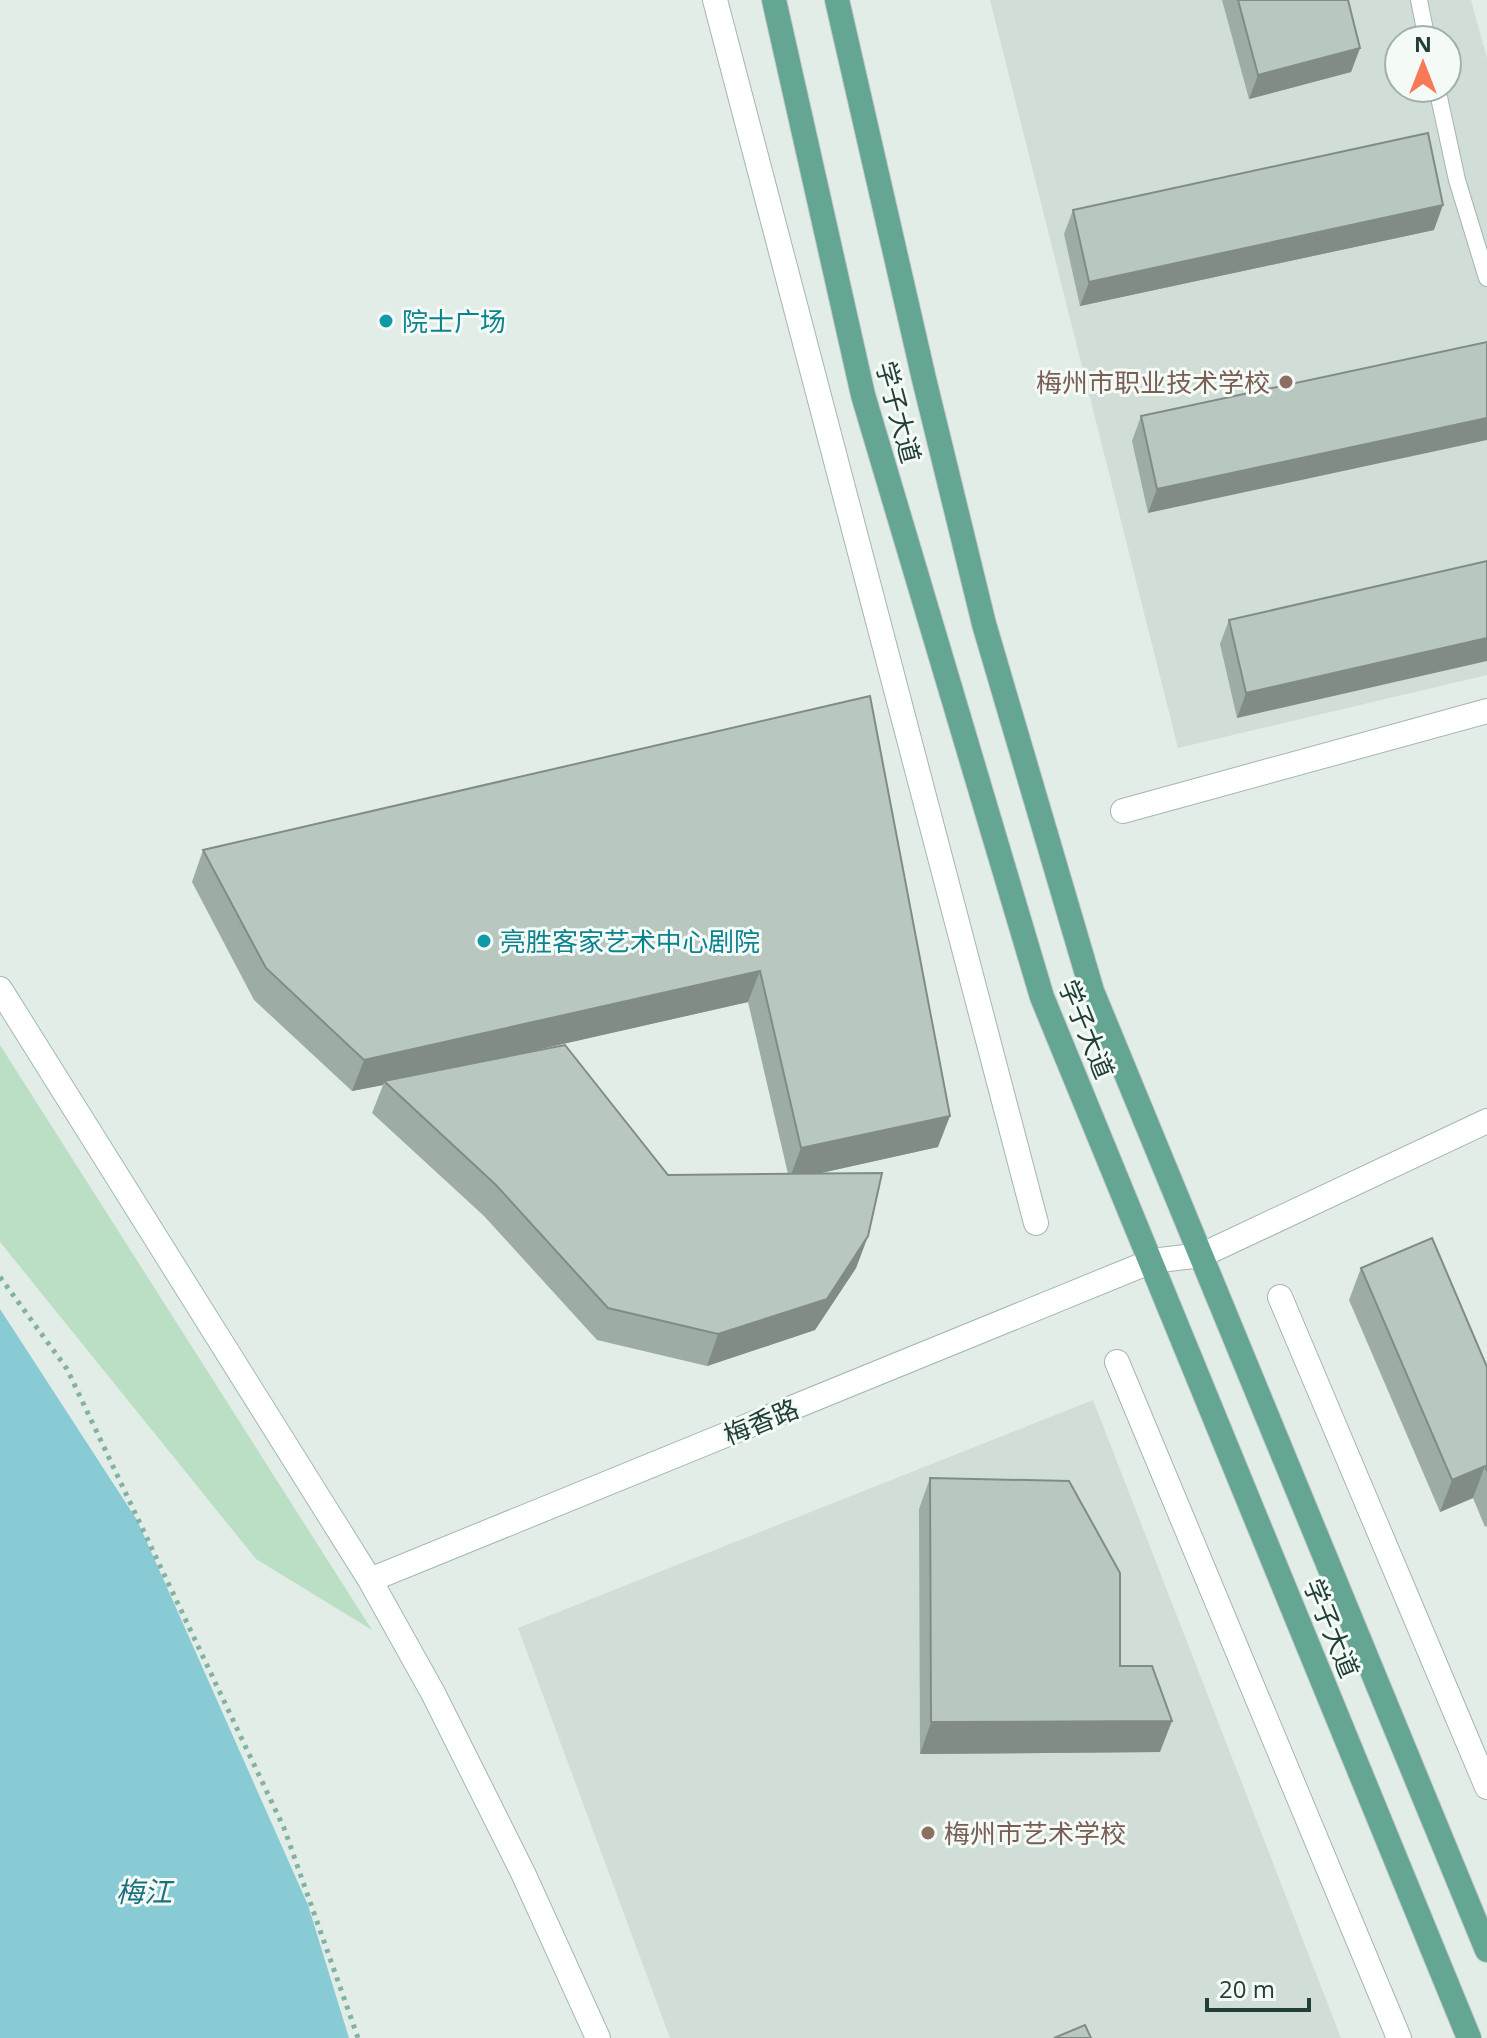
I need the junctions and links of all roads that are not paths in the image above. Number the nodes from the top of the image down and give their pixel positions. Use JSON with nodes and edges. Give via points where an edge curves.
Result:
{"nodes":[{"id":1,"x":715,"y":0,"type":"edge"},
{"id":2,"x":774,"y":0,"type":"edge"},
{"id":3,"x":837,"y":0,"type":"edge"},
{"id":4,"x":1419,"y":0,"type":"edge"},
{"id":5,"x":1424,"y":24,"type":"edge"},
{"id":6,"x":1440,"y":104,"type":"edge"},
{"id":7,"x":1487,"y":278,"type":"edge"},
{"id":8,"x":1487,"y":711,"type":"edge"},
{"id":9,"x":1123,"y":811,"type":"dead end"},
{"id":10,"x":0,"y":989,"type":"edge"},
{"id":11,"x":1487,"y":1121,"type":"edge"},
{"id":12,"x":1036,"y":1223,"type":"dead end"},
{"id":13,"x":1202,"y":1255,"type":"junction"},
{"id":14,"x":1152,"y":1261,"type":"junction"},
{"id":15,"x":1280,"y":1297,"type":"dead end"},
{"id":16,"x":1117,"y":1362,"type":"dead end"},
{"id":17,"x":370,"y":1580,"type":"junction"},
{"id":18,"x":1487,"y":1787,"type":"edge"},
{"id":19,"x":1487,"y":1950,"type":"edge"},
{"id":20,"x":598,"y":2038,"type":"edge"},
{"id":21,"x":1399,"y":2038,"type":"edge"},
{"id":22,"x":1469,"y":2038,"type":"edge"}],
"edges":[{"from":1,"to":12,"type":"street"},
{"from":2,"to":14,"type":"main road","name":"学子大道","via":[[863,395],[1028,952]]},
{"from":3,"to":13,"type":"main road","name":"学子大道","via":[[984,624],[1092,991]]},
{"from":4,"to":5,"type":"lane"},
{"from":6,"to":7,"type":"lane"},
{"from":8,"to":9,"type":"street"},
{"from":10,"to":17,"type":"street"},
{"from":11,"to":13,"type":"street","name":"梅香路"},
{"from":13,"to":14,"type":"street","name":"梅香路"},
{"from":13,"to":19,"type":"main road","name":"学子大道"},
{"from":14,"to":17,"type":"street","name":"梅香路"},
{"from":14,"to":22,"type":"main road","name":"学子大道"},
{"from":15,"to":18,"type":"street"},
{"from":16,"to":21,"type":"street"},
{"from":17,"to":20,"type":"street","via":[[523,1873]]}]}
